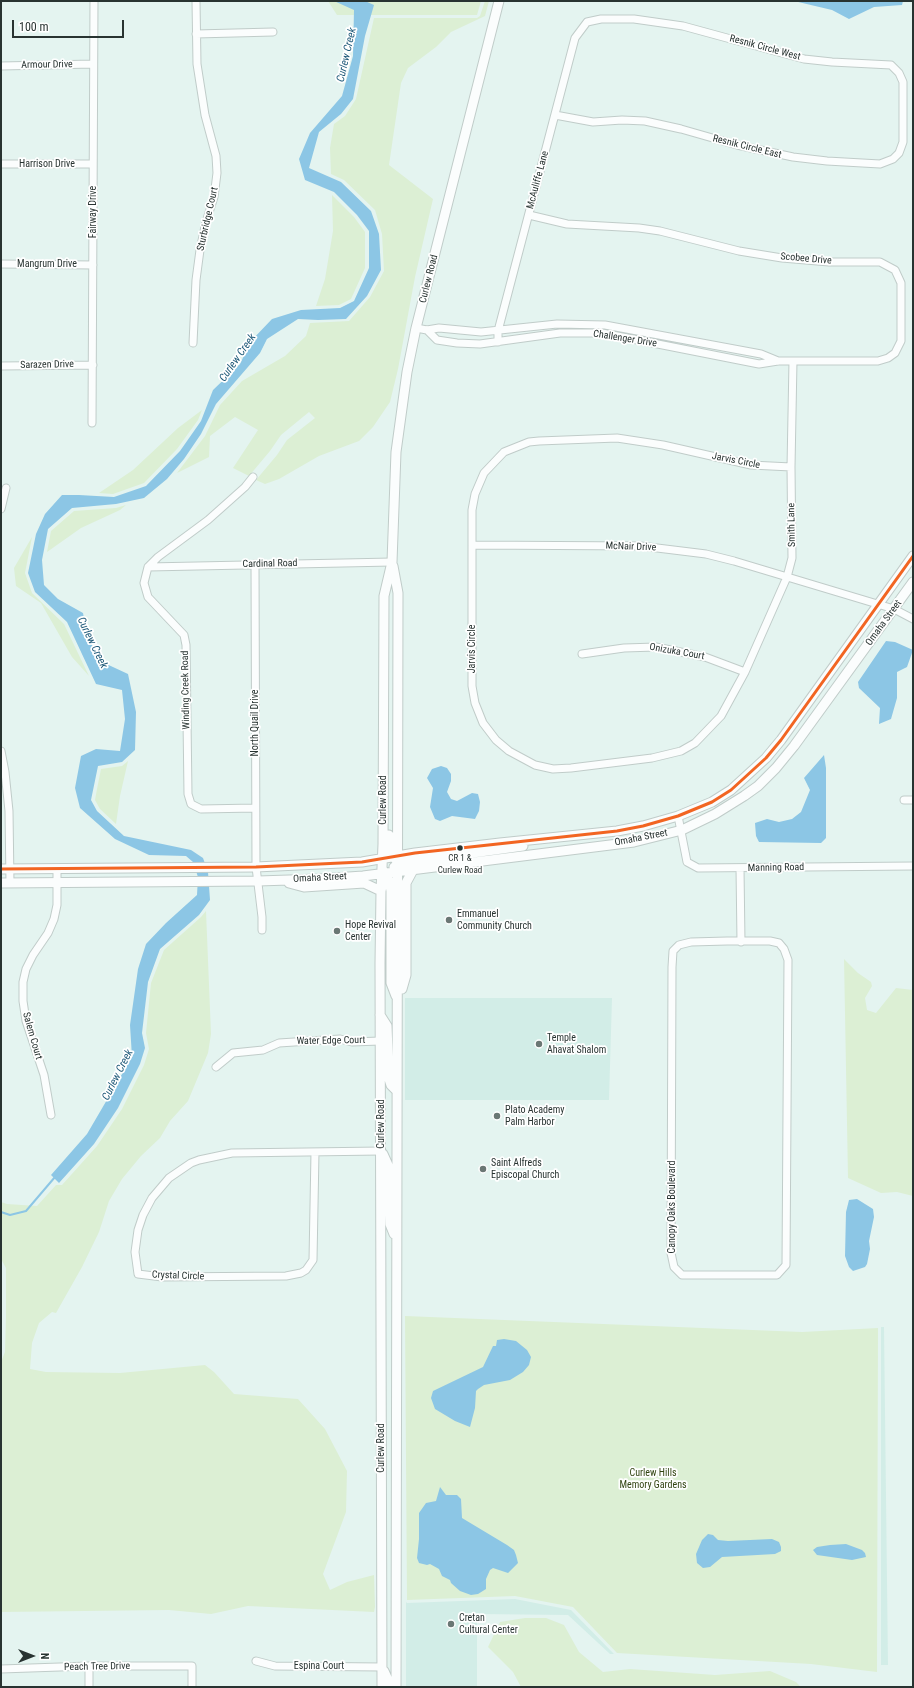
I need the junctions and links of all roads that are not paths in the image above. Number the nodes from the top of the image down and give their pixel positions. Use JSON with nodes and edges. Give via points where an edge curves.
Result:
{"nodes":[{"id":1,"x":94,"y":1,"type":"edge"},
{"id":2,"x":196,"y":1,"type":"edge"},
{"id":3,"x":500,"y":1,"type":"edge"},
{"id":4,"x":587,"y":22,"type":"joint"},
{"id":5,"x":273,"y":32,"type":"dead end"},
{"id":6,"x":196,"y":34,"type":"junction"},
{"id":7,"x":93,"y":64,"type":"junction"},
{"id":8,"x":1,"y":66,"type":"edge"},
{"id":9,"x":555,"y":115,"type":"junction"},
{"id":10,"x":904,"y":115,"type":"joint"},
{"id":11,"x":1,"y":164,"type":"edge"},
{"id":12,"x":93,"y":164,"type":"junction"},
{"id":13,"x":529,"y":215,"type":"junction"},
{"id":14,"x":1,"y":264,"type":"edge"},
{"id":15,"x":93,"y":265,"type":"junction"},
{"id":16,"x":556,"y":324,"type":"junction"},
{"id":17,"x":612,"y":326,"type":"junction"},
{"id":18,"x":416,"y":328,"type":"junction"},
{"id":19,"x":427,"y":330,"type":"junction"},
{"id":20,"x":498,"y":331,"type":"junction"},
{"id":21,"x":557,"y":333,"type":"junction"},
{"id":22,"x":610,"y":335,"type":"junction"},
{"id":23,"x":669,"y":336,"type":"junction"},
{"id":24,"x":193,"y":342,"type":"dead end"},
{"id":25,"x":498,"y":342,"type":"junction"},
{"id":26,"x":666,"y":345,"type":"junction"},
{"id":27,"x":723,"y":348,"type":"junction"},
{"id":28,"x":722,"y":356,"type":"junction"},
{"id":29,"x":778,"y":361,"type":"junction"},
{"id":30,"x":793,"y":361,"type":"junction"},
{"id":31,"x":93,"y":365,"type":"junction"},
{"id":32,"x":1,"y":366,"type":"edge"},
{"id":33,"x":92,"y":423,"type":"dead end"},
{"id":34,"x":791,"y":467,"type":"junction"},
{"id":35,"x":253,"y":477,"type":"dead end"},
{"id":36,"x":6,"y":488,"type":"dead end"},
{"id":37,"x":1,"y":509,"type":"edge"},
{"id":38,"x":472,"y":545,"type":"junction"},
{"id":39,"x":913,"y":556,"type":"edge"},
{"id":40,"x":392,"y":562,"type":"junction"},
{"id":41,"x":255,"y":564,"type":"junction"},
{"id":42,"x":148,"y":567,"type":"junction"},
{"id":43,"x":787,"y":577,"type":"junction"},
{"id":44,"x":913,"y":582,"type":"edge"},
{"id":45,"x":878,"y":604,"type":"junction"},
{"id":46,"x":894,"y":609,"type":"junction"},
{"id":47,"x":913,"y":619,"type":"edge"},
{"id":48,"x":582,"y":654,"type":"dead end"},
{"id":49,"x":745,"y":672,"type":"junction"},
{"id":50,"x":1,"y":751,"type":"edge"},
{"id":51,"x":904,"y":800,"type":"dead end"},
{"id":52,"x":913,"y":800,"type":"edge"},
{"id":53,"x":255,"y":808,"type":"junction"},
{"id":54,"x":678,"y":816,"type":"junction"},
{"id":55,"x":682,"y":830,"type":"junction"},
{"id":56,"x":390,"y":864,"type":"junction"},
{"id":57,"x":913,"y":866,"type":"edge"},
{"id":58,"x":256,"y":867,"type":"junction"},
{"id":59,"x":57,"y":868,"type":"junction"},
{"id":60,"x":740,"y":868,"type":"junction"},
{"id":61,"x":6,"y":869,"type":"edge"},
{"id":62,"x":413,"y":870,"type":"junction"},
{"id":63,"x":280,"y":880,"type":"junction"},
{"id":64,"x":258,"y":881,"type":"junction"},
{"id":65,"x":56,"y":882,"type":"junction"},
{"id":66,"x":6,"y":883,"type":"edge"},
{"id":67,"x":381,"y":891,"type":"junction"},
{"id":68,"x":262,"y":930,"type":"dead end"},
{"id":69,"x":741,"y":942,"type":"junction"},
{"id":70,"x":398,"y":1003,"type":"junction"},
{"id":71,"x":380,"y":1015,"type":"junction"},
{"id":72,"x":380,"y":1041,"type":"junction"},
{"id":73,"x":216,"y":1067,"type":"dead end"},
{"id":74,"x":397,"y":1092,"type":"junction"},
{"id":75,"x":51,"y":1115,"type":"dead end"},
{"id":76,"x":382,"y":1151,"type":"junction"},
{"id":77,"x":315,"y":1152,"type":"junction"},
{"id":78,"x":396,"y":1238,"type":"junction"},
{"id":79,"x":256,"y":1661,"type":"dead end"},
{"id":80,"x":89,"y":1666,"type":"junction"},
{"id":81,"x":382,"y":1667,"type":"junction"},
{"id":82,"x":1,"y":1669,"type":"edge"},
{"id":83,"x":89,"y":1687,"type":"edge"},
{"id":84,"x":192,"y":1687,"type":"edge"},
{"id":85,"x":382,"y":1687,"type":"edge"},
{"id":86,"x":388,"y":1687,"type":"edge"},
{"id":87,"x":396,"y":1687,"type":"edge"}],
"edges":[{"from":1,"to":7,"type":"street","name":"Fairway Drive"},
{"from":2,"to":6,"type":"street","name":"Sturbridge Court"},
{"from":3,"to":18,"type":"main road","name":"Curlew Road"},
{"from":4,"to":9,"type":"street","name":"McAuliffe Lane","via":[[575,38]]},
{"from":4,"to":10,"type":"street","name":"Resnik Circle West","via":[[601,19],[634,19],[683,26],[804,59],[891,65],[903,82]]},
{"from":5,"to":6,"type":"street"},
{"from":6,"to":24,"type":"street","name":"Sturbridge Court","via":[[200,92],[215,150],[217,173],[214,197],[200,250]]},
{"from":7,"to":8,"type":"street","name":"Armour Drive"},
{"from":7,"to":12,"type":"street","name":"Fairway Drive"},
{"from":9,"to":10,"type":"street","name":"Resnik Circle East","via":[[593,122],[653,122],[793,158],[880,164],[893,159],[899,153],[903,142]]},
{"from":9,"to":13,"type":"street","name":"McAuliffe Lane"},
{"from":11,"to":12,"type":"street","name":"Harrison Drive"},
{"from":12,"to":15,"type":"street","name":"Fairway Drive"},
{"from":13,"to":20,"type":"street","name":"McAuliffe Lane"},
{"from":13,"to":30,"type":"street","name":"Scobee Drive","via":[[567,224],[653,230],[739,251],[782,258],[829,262],[880,262],[895,270],[901,283],[901,340],[895,353],[878,361]]},
{"from":14,"to":15,"type":"street","name":"Mangrum Drive"},
{"from":15,"to":31,"type":"street","name":"Fairway Drive"},
{"from":16,"to":17,"type":"street","name":"Challenger Drive"},
{"from":16,"to":20,"type":"street","name":"Challenger Drive"},
{"from":16,"to":21,"type":"street"},
{"from":17,"to":22,"type":"street"},
{"from":17,"to":23,"type":"street","name":"Challenger Drive"},
{"from":18,"to":19,"type":"street","name":"Challenger Drive"},
{"from":18,"to":40,"type":"main road","name":"Curlew Road","via":[[396,452]]},
{"from":19,"to":20,"type":"street","name":"Challenger Drive","via":[[435,328]]},
{"from":19,"to":25,"type":"street","name":"Challenger Drive","via":[[437,340],[465,343]]},
{"from":20,"to":25,"type":"street","name":"McAuliffe Lane"},
{"from":21,"to":22,"type":"street","name":"Challenger Drive"},
{"from":21,"to":25,"type":"street","name":"Challenger Drive"},
{"from":22,"to":26,"type":"street","name":"Challenger Drive"},
{"from":23,"to":26,"type":"street"},
{"from":23,"to":27,"type":"street","name":"Challenger Drive"},
{"from":26,"to":28,"type":"street","name":"Challenger Drive"},
{"from":27,"to":28,"type":"street"},
{"from":27,"to":29,"type":"street","name":"Challenger Drive","via":[[761,354]]},
{"from":28,"to":29,"type":"street","name":"Challenger Drive","via":[[759,364]]},
{"from":29,"to":30,"type":"street","name":"Challenger Drive"},
{"from":30,"to":34,"type":"street","name":"Smith Lane"},
{"from":31,"to":32,"type":"street","name":"Sarazen Drive"},
{"from":31,"to":33,"type":"street","name":"Fairway Drive"},
{"from":34,"to":38,"type":"street","name":"Jarvis Circle","via":[[751,465],[663,445],[617,438],[529,442],[504,452],[484,473],[475,494],[472,510]]},
{"from":34,"to":43,"type":"street","name":"Smith Lane","via":[[792,558]]},
{"from":35,"to":42,"type":"street","via":[[221,509]]},
{"from":36,"to":37,"type":"street"},
{"from":38,"to":43,"type":"street","name":"McNair Drive","via":[[663,548],[734,560]]},
{"from":38,"to":49,"type":"street","name":"Jarvis Circle","via":[[472,686],[475,703],[483,723],[496,740],[521,759],[535,765],[571,768],[652,758],[680,751],[695,743],[721,716]]},
{"from":39,"to":45,"type":"main road","name":"Omaha Street"},
{"from":40,"to":41,"type":"street","name":"Cardinal Road"},
{"from":40,"to":56,"type":"main road","name":"Curlew Road","via":[[384,596],[383,688]]},
{"from":40,"to":56,"type":"main road","name":"Curlew Road","via":[[398,593],[398,845]]},
{"from":41,"to":42,"type":"street","name":"Cardinal Road"},
{"from":41,"to":53,"type":"street","name":"North Quail Drive"},
{"from":42,"to":53,"type":"street","name":"Winding Creek Road","via":[[144,583],[148,597],[184,635],[186,645],[188,794],[191,804],[201,809]]},
{"from":43,"to":45,"type":"street"},
{"from":43,"to":49,"type":"street","name":"Jarvis Circle"},
{"from":44,"to":46,"type":"main road","name":"Omaha Street"},
{"from":45,"to":46,"type":"street"},
{"from":45,"to":54,"type":"main road","name":"Omaha Street","via":[[766,758],[730,790],[712,802]]},
{"from":46,"to":47,"type":"street"},
{"from":46,"to":55,"type":"main road","name":"Omaha Street","via":[[776,768],[744,796]]},
{"from":48,"to":49,"type":"street","name":"Onizuka Court","via":[[656,646],[705,657]]},
{"from":50,"to":61,"type":"street","via":[[8,811]]},
{"from":51,"to":52,"type":"street"},
{"from":53,"to":58,"type":"street","name":"North Quail Drive"},
{"from":54,"to":55,"type":"street","name":"Manning Road"},
{"from":54,"to":56,"type":"main road","name":"Omaha Street","via":[[643,826],[500,843]]},
{"from":55,"to":60,"type":"street","name":"Manning Road","via":[[687,862],[698,868]]},
{"from":55,"to":62,"type":"main road","name":"Omaha Street","via":[[634,842]]},
{"from":56,"to":58,"type":"main road","name":"Omaha Street","via":[[362,862]]},
{"from":56,"to":62,"type":"main road","name":"Omaha Street"},
{"from":56,"to":63,"type":"main road","name":"Omaha Street","via":[[320,879]]},
{"from":56,"to":67,"type":"main road","name":"Curlew Road"},
{"from":56,"to":70,"type":"main road","name":"Curlew Road"},
{"from":57,"to":60,"type":"street","name":"Manning Road"},
{"from":58,"to":59,"type":"main road","name":"Omaha Street"},
{"from":58,"to":64,"type":"street","name":"North Quail Drive"},
{"from":59,"to":61,"type":"main road","name":"Omaha Street"},
{"from":59,"to":65,"type":"street","name":"Salem Court"},
{"from":60,"to":69,"type":"street"},
{"from":61,"to":66,"type":"street"},
{"from":62,"to":70,"type":"main road","via":[[406,883],[406,975]]},
{"from":63,"to":64,"type":"main road","name":"Omaha Street"},
{"from":63,"to":67,"type":"main road","via":[[304,887],[364,883]]},
{"from":64,"to":65,"type":"main road","name":"Omaha Street"},
{"from":64,"to":68,"type":"street","name":"North Quail Drive"},
{"from":65,"to":66,"type":"main road","name":"Omaha Street"},
{"from":65,"to":75,"type":"street","name":"Salem Court","via":[[54,919],[26,970],[22,1001],[44,1075]]},
{"from":67,"to":71,"type":"main road","name":"Curlew Road"},
{"from":69,"to":69,"type":"street","name":"Canopy Oaks Boulevard","via":[[779,943],[788,960],[786,1265],[777,1275],[682,1275],[674,1267],[671,1253],[674,951],[679,945],[691,942]]},
{"from":70,"to":74,"type":"main road","name":"Curlew Road"},
{"from":71,"to":72,"type":"main road","name":"Curlew Road"},
{"from":71,"to":74,"type":"main road","via":[[387,1026],[389,1080]]},
{"from":72,"to":73,"type":"street","name":"Water Edge Court","via":[[279,1043],[263,1050],[233,1052]]},
{"from":72,"to":76,"type":"main road","name":"Curlew Road"},
{"from":74,"to":78,"type":"main road","name":"Curlew Road"},
{"from":76,"to":77,"type":"street","name":"Crystal Circle"},
{"from":76,"to":78,"type":"main road","via":[[388,1165],[390,1224]]},
{"from":76,"to":81,"type":"main road","name":"Curlew Road"},
{"from":77,"to":77,"type":"street","name":"Crystal Circle","via":[[313,1260],[306,1270],[286,1276],[162,1278],[138,1274],[135,1252],[138,1230],[152,1198],[169,1178],[199,1160],[232,1153]]},
{"from":78,"to":87,"type":"main road","name":"Curlew Road"},
{"from":79,"to":81,"type":"street","name":"Espina Court","via":[[276,1666]]},
{"from":80,"to":82,"type":"street","name":"Peach Tree Drive"},
{"from":80,"to":83,"type":"street"},
{"from":80,"to":84,"type":"street","name":"Peach Tree Drive","via":[[192,1666]]},
{"from":81,"to":85,"type":"main road","name":"Curlew Road"},
{"from":81,"to":86,"type":"main road","via":[[388,1680]]}]}
